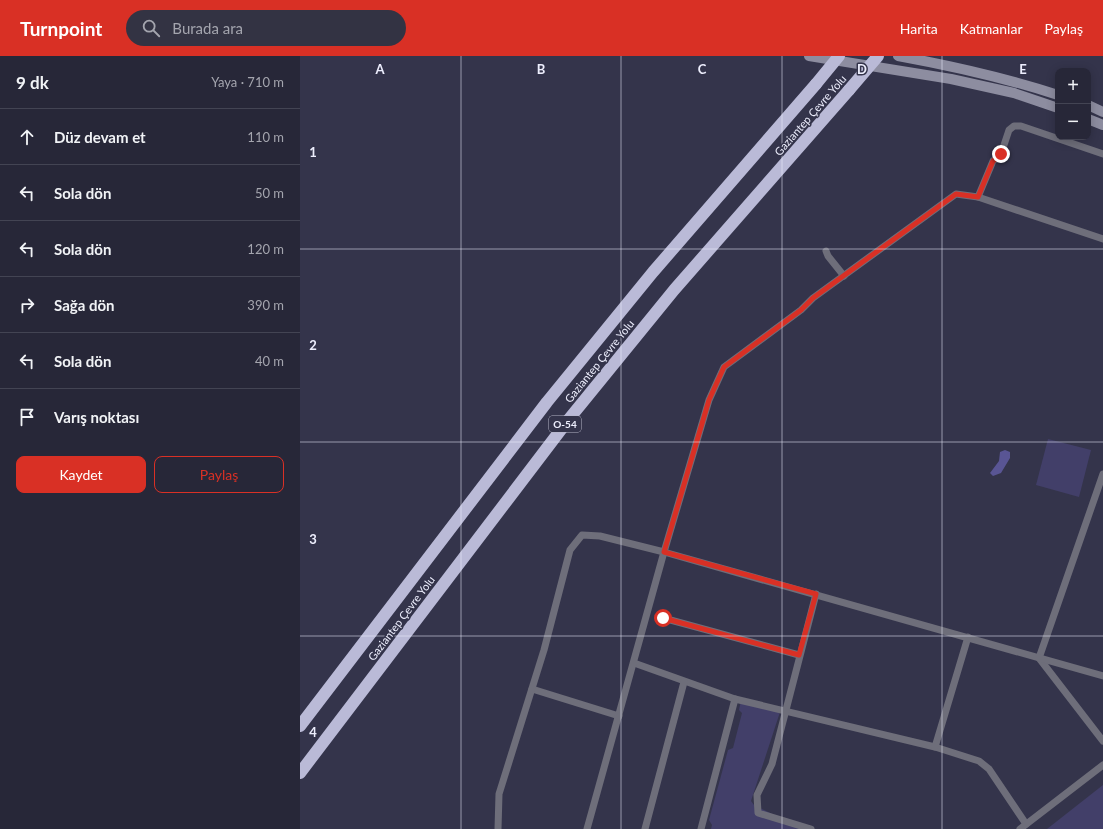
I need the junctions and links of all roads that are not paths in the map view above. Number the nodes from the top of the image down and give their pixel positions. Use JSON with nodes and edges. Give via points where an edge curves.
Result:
{"nodes":[{"id":1,"x":809,"y":56,"type":"edge"},
{"id":2,"x":839,"y":56,"type":"edge"},
{"id":3,"x":878,"y":56,"type":"edge"},
{"id":4,"x":898,"y":56,"type":"edge"},
{"id":5,"x":1055,"y":94,"type":"edge"},
{"id":6,"x":1055,"y":107,"type":"edge"},
{"id":7,"x":1091,"y":107,"type":"edge"},
{"id":8,"x":1103,"y":112,"type":"edge"},
{"id":9,"x":1091,"y":120,"type":"edge"},
{"id":10,"x":1103,"y":125,"type":"edge"},
{"id":11,"x":1103,"y":154,"type":"edge"},
{"id":12,"x":978,"y":197,"type":"junction"},
{"id":13,"x":1103,"y":240,"type":"edge"},
{"id":14,"x":826,"y":251,"type":"dead end"},
{"id":15,"x":844,"y":276,"type":"junction"},
{"id":16,"x":1103,"y":474,"type":"edge"},
{"id":17,"x":664,"y":552,"type":"junction"},
{"id":18,"x":816,"y":594,"type":"junction"},
{"id":19,"x":663,"y":618,"type":"dead end"},
{"id":20,"x":968,"y":637,"type":"junction"},
{"id":21,"x":799,"y":655,"type":"junction"},
{"id":22,"x":1039,"y":658,"type":"junction"},
{"id":23,"x":634,"y":663,"type":"junction"},
{"id":24,"x":1103,"y":676,"type":"edge"},
{"id":25,"x":684,"y":682,"type":"junction"},
{"id":26,"x":532,"y":689,"type":"junction"},
{"id":27,"x":735,"y":699,"type":"junction"},
{"id":28,"x":787,"y":710,"type":"junction"},
{"id":29,"x":619,"y":716,"type":"junction"},
{"id":30,"x":300,"y":726,"type":"edge"},
{"id":31,"x":1103,"y":742,"type":"edge"},
{"id":32,"x":935,"y":747,"type":"junction"},
{"id":33,"x":1103,"y":765,"type":"edge"},
{"id":34,"x":300,"y":773,"type":"edge"},
{"id":35,"x":1023,"y":827,"type":"edge"},
{"id":36,"x":498,"y":829,"type":"edge"},
{"id":37,"x":587,"y":829,"type":"edge"},
{"id":38,"x":645,"y":829,"type":"edge"},
{"id":39,"x":702,"y":829,"type":"edge"},
{"id":40,"x":811,"y":829,"type":"edge"}],
"edges":[{"from":1,"to":6,"type":"main road","via":[[951,79],[1014,93]]},
{"from":2,"to":30,"type":"highway","name":"Gaziantep Çevre Yolu","number":"O-54","bridge":true,"via":[[653,272],[546,402]]},
{"from":3,"to":34,"type":"highway","name":"Gaziantep Çevre Yolu","number":"O-54","bridge":true,"via":[[674,290],[569,419]]},
{"from":4,"to":5,"type":"main road","via":[[950,65]]},
{"from":7,"to":8,"type":"main road"},
{"from":9,"to":10,"type":"main road"},
{"from":11,"to":12,"type":"street","via":[[1021,126],[1014,126],[1009,130],[1001,154],[993,161]]},
{"from":12,"to":13,"type":"street"},
{"from":12,"to":15,"type":"street","via":[[956,194]]},
{"from":14,"to":15,"type":"street"},
{"from":15,"to":17,"type":"street","via":[[724,367],[709,400]]},
{"from":16,"to":22,"type":"street"},
{"from":17,"to":18,"type":"street"},
{"from":17,"to":23,"type":"street"},
{"from":17,"to":26,"type":"street","via":[[600,536],[582,535],[570,550]]},
{"from":18,"to":20,"type":"street"},
{"from":18,"to":21,"type":"street"},
{"from":19,"to":21,"type":"street"},
{"from":20,"to":22,"type":"street"},
{"from":20,"to":32,"type":"street"},
{"from":21,"to":28,"type":"street"},
{"from":22,"to":24,"type":"street"},
{"from":22,"to":31,"type":"street"},
{"from":23,"to":25,"type":"street"},
{"from":23,"to":29,"type":"street"},
{"from":25,"to":27,"type":"street"},
{"from":25,"to":38,"type":"street"},
{"from":26,"to":29,"type":"street"},
{"from":26,"to":36,"type":"street","via":[[499,794]]},
{"from":27,"to":28,"type":"street"},
{"from":27,"to":39,"type":"street"},
{"from":28,"to":32,"type":"street"},
{"from":28,"to":40,"type":"street","via":[[772,764],[757,795],[758,813]]},
{"from":29,"to":37,"type":"street"},
{"from":32,"to":35,"type":"street","via":[[979,761],[989,769]]},
{"from":33,"to":35,"type":"street"}]}
